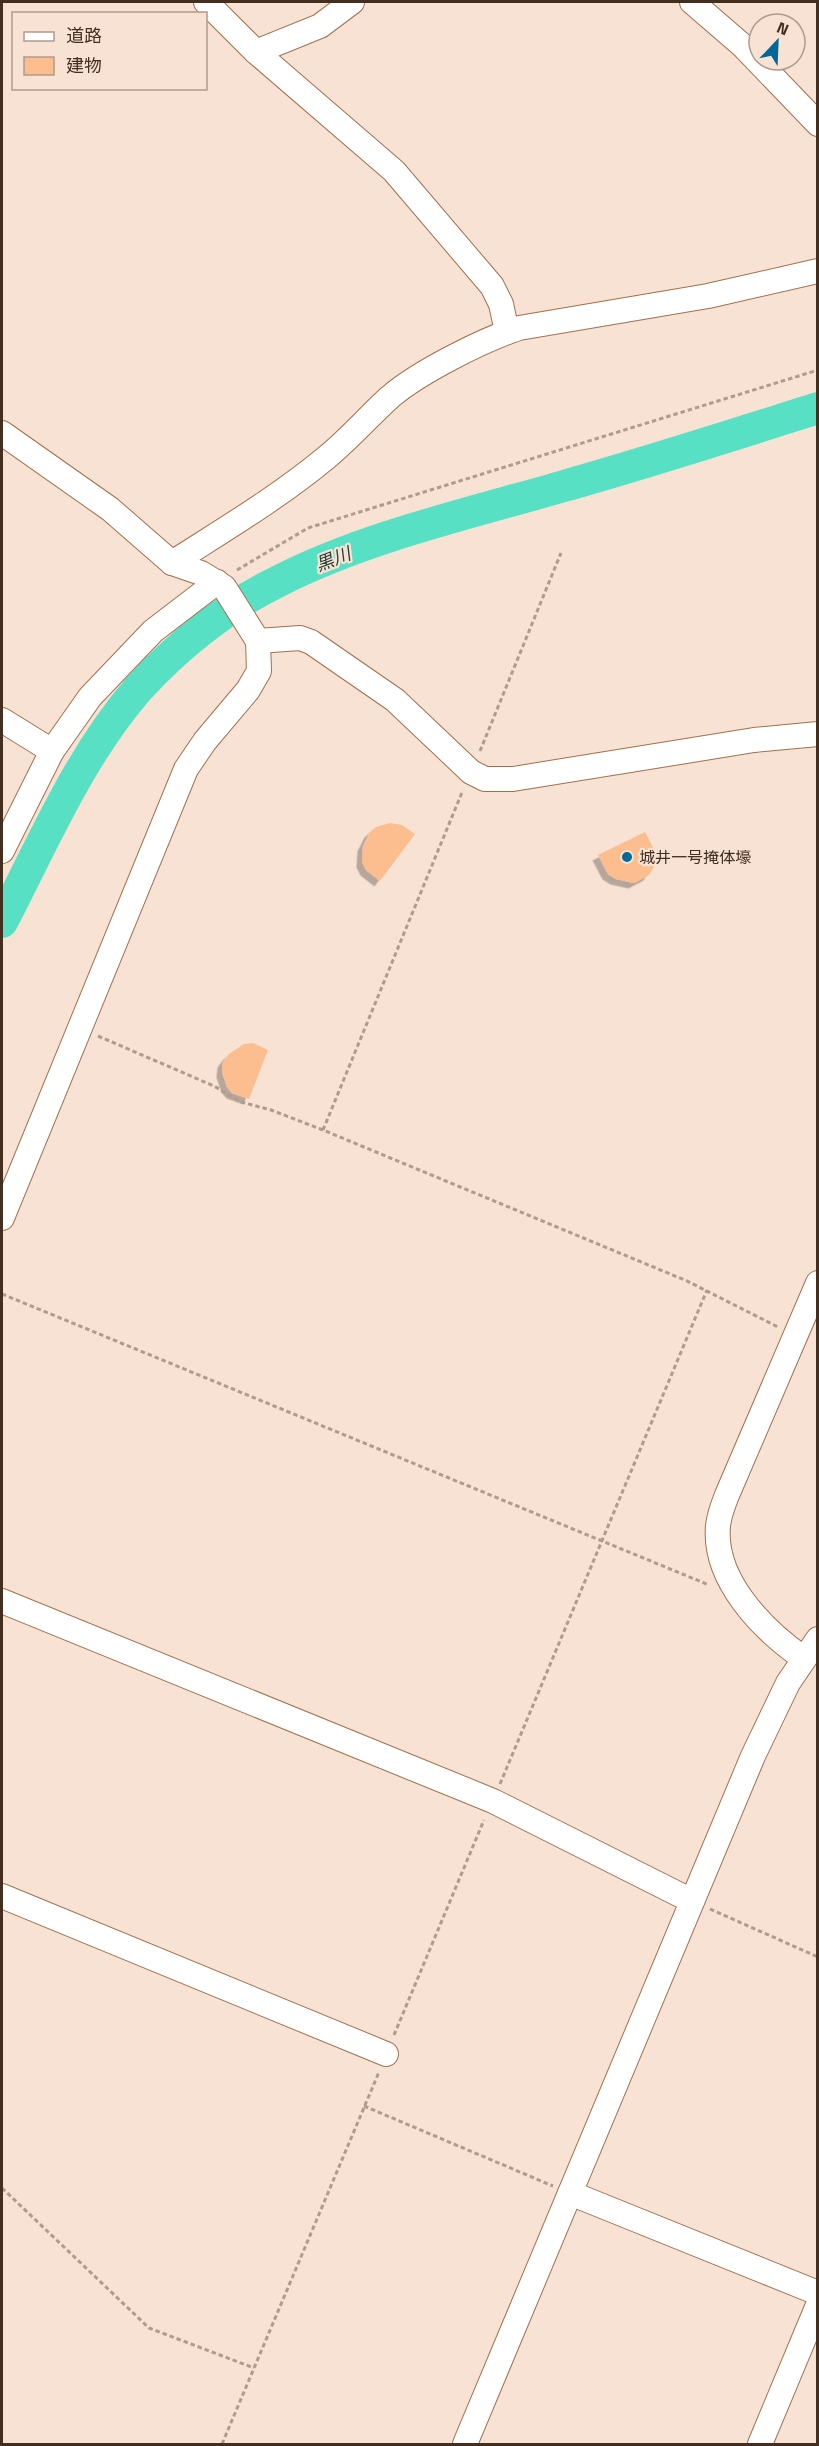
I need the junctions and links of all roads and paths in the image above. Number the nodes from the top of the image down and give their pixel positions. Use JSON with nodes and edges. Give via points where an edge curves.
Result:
{"nodes":[{"id":1,"x":206,"y":2,"type":"edge"},
{"id":2,"x":352,"y":2,"type":"edge"},
{"id":3,"x":692,"y":2,"type":"edge"},
{"id":4,"x":256,"y":52,"type":"junction"},
{"id":5,"x":818,"y":123,"type":"edge"},
{"id":6,"x":818,"y":271,"type":"edge"},
{"id":7,"x":507,"y":332,"type":"junction"},
{"id":8,"x":818,"y":370,"type":"edge"},
{"id":9,"x":2,"y":433,"type":"edge"},
{"id":10,"x":561,"y":553,"type":"dead end"},
{"id":11,"x":172,"y":562,"type":"junction"},
{"id":12,"x":220,"y":584,"type":"junction"},
{"id":13,"x":255,"y":638,"type":"junction"},
{"id":14,"x":2,"y":720,"type":"edge"},
{"id":15,"x":818,"y":734,"type":"edge"},
{"id":16,"x":52,"y":751,"type":"junction"},
{"id":17,"x":471,"y":772,"type":"junction"},
{"id":18,"x":2,"y":851,"type":"edge"},
{"id":19,"x":81,"y":1029,"type":"junction"},
{"id":20,"x":323,"y":1130,"type":"junction"},
{"id":21,"x":2,"y":1218,"type":"edge"},
{"id":22,"x":818,"y":1283,"type":"edge"},
{"id":23,"x":707,"y":1290,"type":"junction"},
{"id":24,"x":2,"y":1294,"type":"edge"},
{"id":25,"x":795,"y":1336,"type":"junction"},
{"id":26,"x":601,"y":1542,"type":"junction"},
{"id":27,"x":739,"y":1596,"type":"junction"},
{"id":28,"x":2,"y":1601,"type":"edge"},
{"id":29,"x":818,"y":1639,"type":"edge"},
{"id":30,"x":803,"y":1658,"type":"junction"},
{"id":31,"x":493,"y":1801,"type":"junction"},
{"id":32,"x":2,"y":1896,"type":"edge"},
{"id":33,"x":692,"y":1901,"type":"junction"},
{"id":34,"x":818,"y":1958,"type":"edge"},
{"id":35,"x":386,"y":2054,"type":"junction"},
{"id":36,"x":364,"y":2106,"type":"junction"},
{"id":37,"x":2,"y":2188,"type":"edge"},
{"id":38,"x":570,"y":2193,"type":"junction"},
{"id":39,"x":818,"y":2294,"type":"edge"},
{"id":40,"x":818,"y":2305,"type":"edge"},
{"id":41,"x":254,"y":2368,"type":"junction"},
{"id":42,"x":222,"y":2445,"type":"edge"},
{"id":43,"x":465,"y":2445,"type":"edge"},
{"id":44,"x":760,"y":2445,"type":"edge"}],
"edges":[{"from":1,"to":4,"type":"street"},
{"from":2,"to":4,"type":"street","via":[[320,26]]},
{"from":3,"to":5,"type":"street","via":[[743,46]]},
{"from":4,"to":7,"type":"street","via":[[394,171],[492,286]]},
{"from":6,"to":7,"type":"street"},
{"from":7,"to":11,"type":"street","via":[[399,390],[334,451],[282,492]]},
{"from":8,"to":12,"type":"path","via":[[308,528]]},
{"from":9,"to":11,"type":"street","via":[[110,509]]},
{"from":10,"to":17,"type":"path"},
{"from":11,"to":12,"type":"street"},
{"from":12,"to":13,"type":"street"},
{"from":12,"to":16,"type":"street","via":[[153,631],[129,654],[90,697]]},
{"from":13,"to":17,"type":"street","via":[[300,638],[318,646],[394,700]]},
{"from":13,"to":19,"type":"street","via":[[259,671],[186,769]]},
{"from":14,"to":16,"type":"street"},
{"from":15,"to":17,"type":"street","via":[[753,740],[513,779],[485,779]]},
{"from":16,"to":18,"type":"street"},
{"from":17,"to":20,"type":"path"},
{"from":19,"to":20,"type":"path","via":[[214,1086],[241,1102]]},
{"from":19,"to":21,"type":"street"},
{"from":20,"to":23,"type":"path"},
{"from":22,"to":25,"type":"street"},
{"from":23,"to":25,"type":"path"},
{"from":23,"to":26,"type":"path"},
{"from":24,"to":26,"type":"path"},
{"from":25,"to":27,"type":"street","via":[[720,1513],[718,1545]]},
{"from":26,"to":27,"type":"path"},
{"from":26,"to":31,"type":"path"},
{"from":27,"to":30,"type":"street","via":[[769,1632]]},
{"from":28,"to":31,"type":"street"},
{"from":29,"to":30,"type":"street"},
{"from":30,"to":33,"type":"street","via":[[753,1756]]},
{"from":31,"to":33,"type":"street"},
{"from":31,"to":35,"type":"path"},
{"from":32,"to":35,"type":"street"},
{"from":33,"to":34,"type":"path"},
{"from":33,"to":38,"type":"street"},
{"from":35,"to":36,"type":"path"},
{"from":36,"to":38,"type":"path"},
{"from":36,"to":41,"type":"path"},
{"from":37,"to":41,"type":"path","via":[[150,2328]]},
{"from":38,"to":39,"type":"street"},
{"from":38,"to":43,"type":"street"},
{"from":40,"to":44,"type":"street"},
{"from":41,"to":42,"type":"path"}]}
